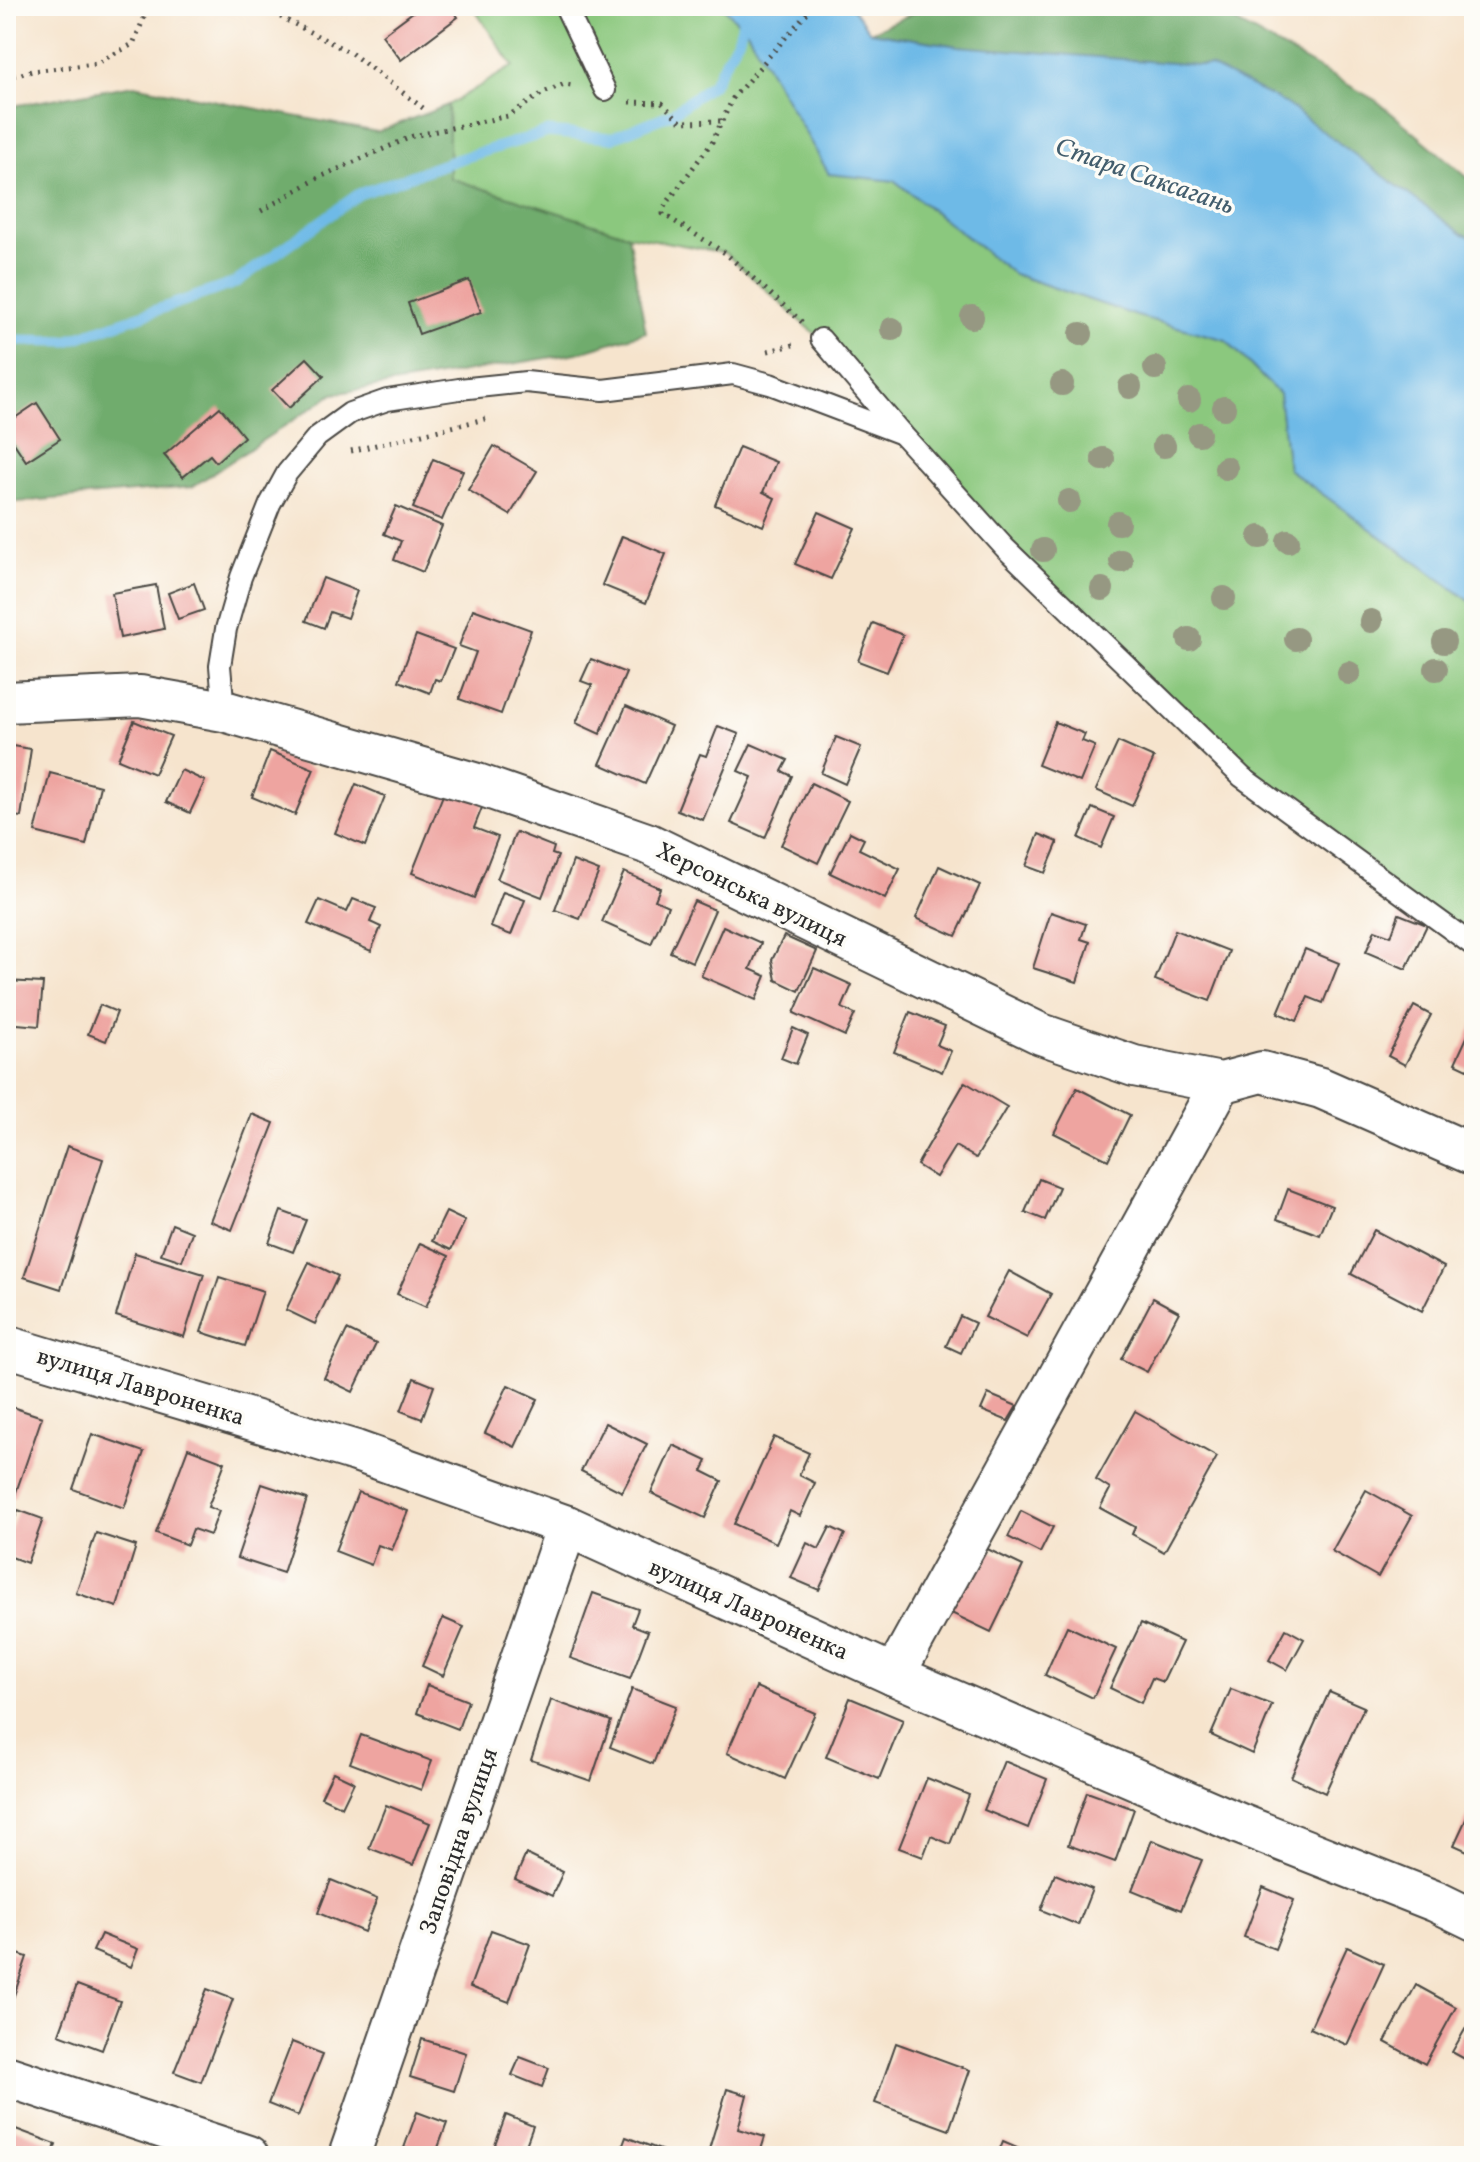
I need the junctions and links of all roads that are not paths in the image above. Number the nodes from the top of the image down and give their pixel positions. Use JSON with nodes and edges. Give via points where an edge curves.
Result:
{"nodes":[{"id":1,"x":565,"y":6,"type":"edge"},
{"id":2,"x":605,"y":90,"type":"road end"},
{"id":3,"x":821,"y":339,"type":"road end"},
{"id":4,"x":902,"y":434,"type":"junction"},
{"id":5,"x":6,"y":702,"type":"edge"},
{"id":6,"x":224,"y":711,"type":"junction"},
{"id":7,"x":1474,"y":946,"type":"edge"},
{"id":8,"x":1221,"y":1083,"type":"junction"},
{"id":9,"x":1474,"y":1155,"type":"edge"},
{"id":10,"x":6,"y":1346,"type":"edge"},
{"id":11,"x":567,"y":1526,"type":"junction"},
{"id":12,"x":894,"y":1675,"type":"junction"},
{"id":13,"x":1474,"y":1920,"type":"edge"},
{"id":14,"x":6,"y":2076,"type":"edge"},
{"id":15,"x":248,"y":2156,"type":"edge"},
{"id":16,"x":349,"y":2156,"type":"edge"}],
"edges":[{"from":1,"to":2,"type":"lane"},
{"from":3,"to":4,"type":"lane"},
{"from":4,"to":6,"type":"lane","via":[[733,374],[603,390],[526,382],[387,400],[350,413],[317,437],[270,504],[226,629],[220,666]]},
{"from":4,"to":7,"type":"lane","via":[[1005,548],[1242,777]]},
{"from":5,"to":6,"type":"street","name":"Херсонська вулиця","via":[[140,696]]},
{"from":6,"to":8,"type":"street","name":"Херсонська вулиця","via":[[477,784],[649,844],[1041,1034],[1134,1066]]},
{"from":8,"to":9,"type":"street","name":"Херсонська вулиця","via":[[1262,1072],[1321,1088]]},
{"from":8,"to":12,"type":"street"},
{"from":10,"to":11,"type":"street","name":"вулиця Лавроненка","via":[[356,1451]]},
{"from":11,"to":12,"type":"street","name":"вулиця Лавроненка"},
{"from":11,"to":16,"type":"street","name":"Заповідна вулиця"},
{"from":12,"to":13,"type":"street","name":"вулиця Лавроненка"},
{"from":14,"to":15,"type":"street"}]}
